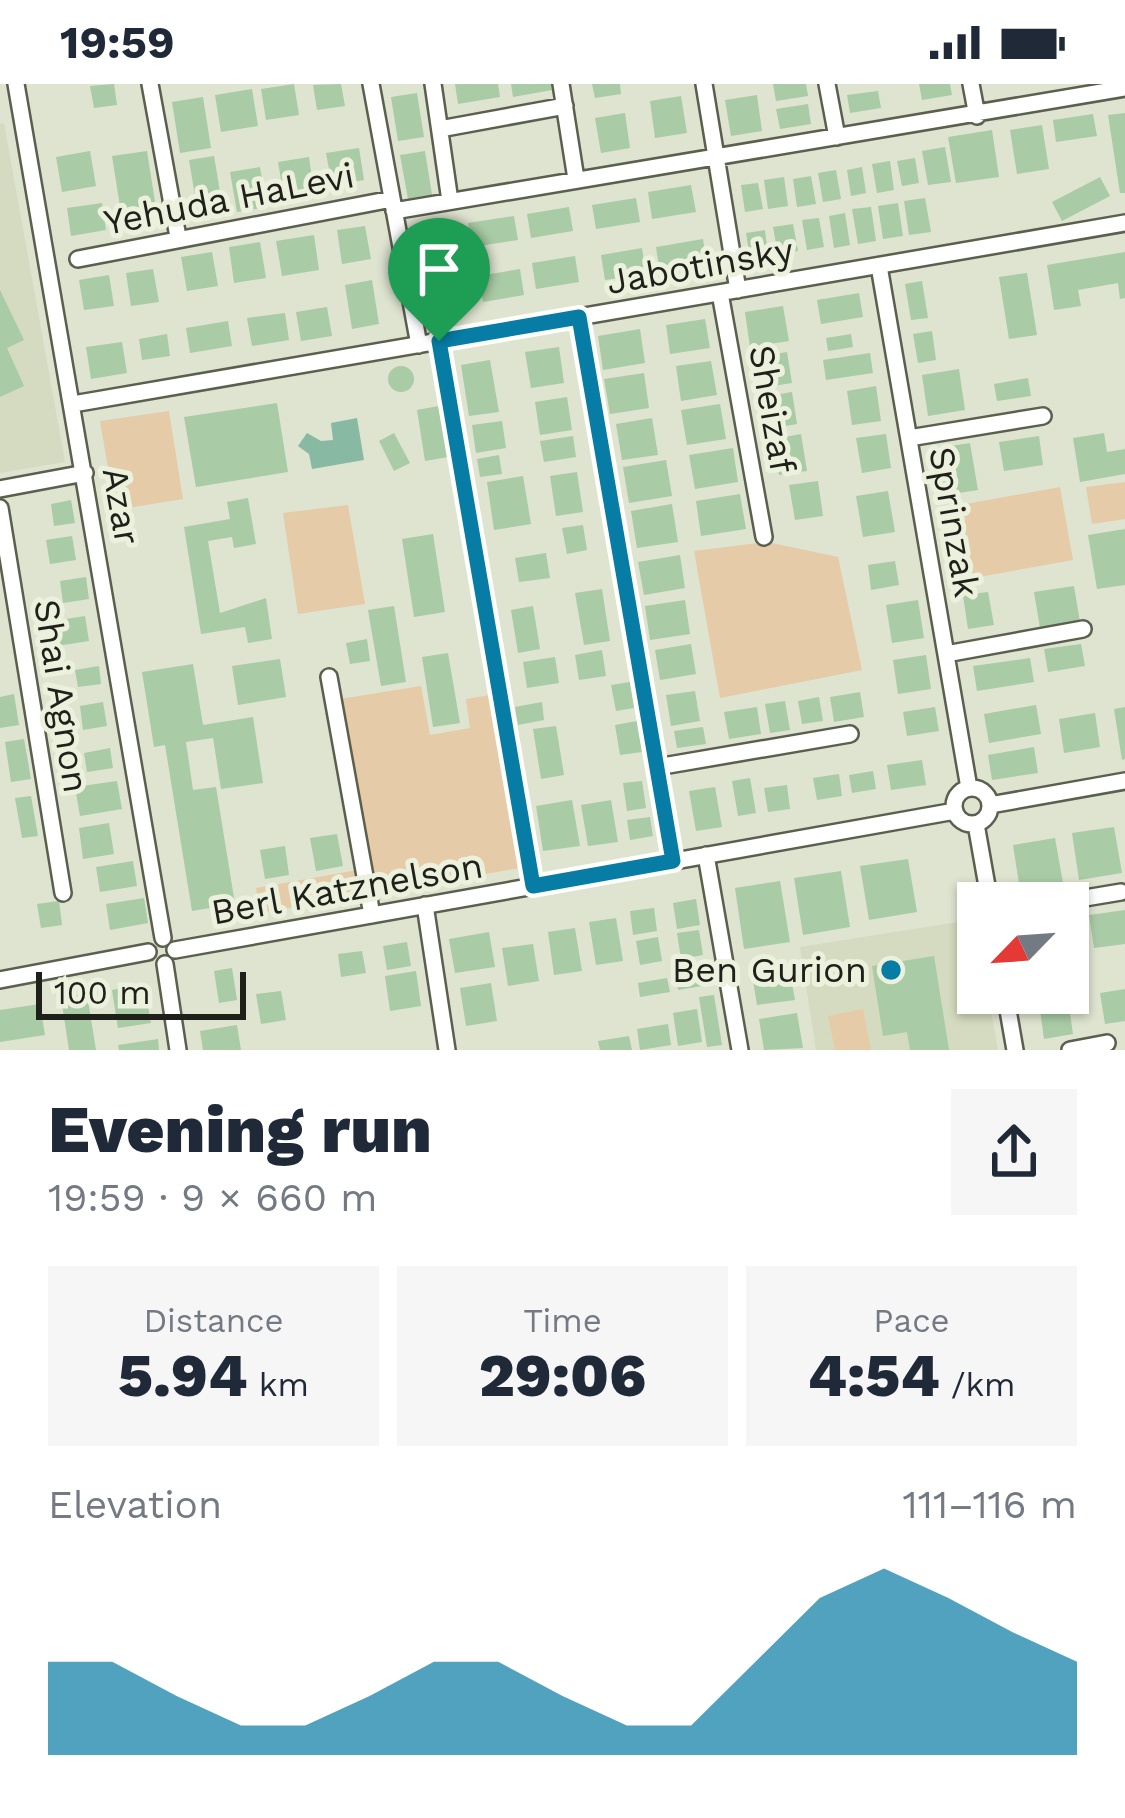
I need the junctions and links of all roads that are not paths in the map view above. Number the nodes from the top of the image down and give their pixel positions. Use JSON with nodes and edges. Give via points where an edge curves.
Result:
{"nodes":[{"id":1,"x":16,"y":84,"type":"edge"},
{"id":2,"x":150,"y":84,"type":"edge"},
{"id":3,"x":371,"y":84,"type":"edge"},
{"id":4,"x":434,"y":84,"type":"edge"},
{"id":5,"x":561,"y":84,"type":"edge"},
{"id":6,"x":704,"y":84,"type":"edge"},
{"id":7,"x":827,"y":84,"type":"edge"},
{"id":8,"x":971,"y":84,"type":"edge"},
{"id":9,"x":1125,"y":88,"type":"edge"},
{"id":10,"x":565,"y":106,"type":"junction"},
{"id":11,"x":976,"y":116,"type":"junction"},
{"id":12,"x":440,"y":129,"type":"junction"},
{"id":13,"x":837,"y":137,"type":"junction"},
{"id":14,"x":716,"y":155,"type":"junction"},
{"id":15,"x":576,"y":179,"type":"junction"},
{"id":16,"x":450,"y":201,"type":"junction"},
{"id":17,"x":393,"y":205,"type":"junction"},
{"id":18,"x":1125,"y":224,"type":"edge"},
{"id":19,"x":178,"y":237,"type":"junction"},
{"id":20,"x":79,"y":259,"type":"dead end"},
{"id":21,"x":879,"y":266,"type":"junction"},
{"id":22,"x":738,"y":290,"type":"junction"},
{"id":23,"x":720,"y":293,"type":"junction"},
{"id":24,"x":579,"y":317,"type":"junction"},
{"id":25,"x":439,"y":341,"type":"junction"},
{"id":26,"x":419,"y":345,"type":"junction"},
{"id":27,"x":73,"y":404,"type":"junction"},
{"id":28,"x":1042,"y":416,"type":"dead end"},
{"id":29,"x":908,"y":438,"type":"junction"},
{"id":30,"x":85,"y":473,"type":"junction"},
{"id":31,"x":0,"y":489,"type":"edge"},
{"id":32,"x":0,"y":508,"type":"edge"},
{"id":33,"x":764,"y":537,"type":"dead end"},
{"id":34,"x":1083,"y":629,"type":"dead end"},
{"id":35,"x":946,"y":654,"type":"junction"},
{"id":36,"x":329,"y":677,"type":"dead end"},
{"id":37,"x":850,"y":734,"type":"dead end"},
{"id":38,"x":657,"y":767,"type":"junction"},
{"id":39,"x":1125,"y":781,"type":"edge"},
{"id":40,"x":969,"y":788,"type":"junction"},
{"id":41,"x":991,"y":805,"type":"junction"},
{"id":42,"x":955,"y":812,"type":"junction"},
{"id":43,"x":976,"y":824,"type":"junction"},
{"id":44,"x":706,"y":856,"type":"junction"},
{"id":45,"x":673,"y":861,"type":"junction"},
{"id":46,"x":986,"y":882,"type":"edge"},
{"id":47,"x":533,"y":886,"type":"junction"},
{"id":48,"x":1121,"y":892,"type":"dead end"},
{"id":49,"x":63,"y":893,"type":"dead end"},
{"id":50,"x":1089,"y":897,"type":"edge"},
{"id":51,"x":425,"y":905,"type":"junction"},
{"id":52,"x":372,"y":915,"type":"junction"},
{"id":53,"x":168,"y":951,"type":"junction"},
{"id":54,"x":0,"y":980,"type":"edge"},
{"id":55,"x":1009,"y":1014,"type":"edge"},
{"id":56,"x":1107,"y":1043,"type":"dead end"},
{"id":57,"x":178,"y":1050,"type":"edge"},
{"id":58,"x":448,"y":1050,"type":"edge"},
{"id":59,"x":740,"y":1050,"type":"edge"},
{"id":60,"x":1016,"y":1050,"type":"edge"},
{"id":61,"x":1070,"y":1050,"type":"edge"}],
"edges":[{"from":1,"to":27,"type":"street","name":"Azar"},
{"from":2,"to":19,"type":"street"},
{"from":3,"to":17,"type":"street"},
{"from":4,"to":12,"type":"street"},
{"from":5,"to":10,"type":"street"},
{"from":6,"to":14,"type":"street"},
{"from":7,"to":13,"type":"street"},
{"from":8,"to":11,"type":"street"},
{"from":9,"to":11,"type":"street","name":"Yehuda HaLevi"},
{"from":10,"to":12,"type":"street"},
{"from":10,"to":15,"type":"street"},
{"from":11,"to":13,"type":"street","name":"Yehuda HaLevi"},
{"from":12,"to":16,"type":"street"},
{"from":13,"to":14,"type":"street","name":"Yehuda HaLevi"},
{"from":14,"to":15,"type":"street","name":"Yehuda HaLevi"},
{"from":14,"to":22,"type":"street"},
{"from":15,"to":16,"type":"street","name":"Yehuda HaLevi"},
{"from":16,"to":17,"type":"street","name":"Yehuda HaLevi"},
{"from":17,"to":19,"type":"street","name":"Yehuda HaLevi"},
{"from":17,"to":26,"type":"street"},
{"from":18,"to":21,"type":"street","name":"Jabotinsky"},
{"from":19,"to":20,"type":"street","name":"Yehuda HaLevi"},
{"from":21,"to":22,"type":"street","name":"Jabotinsky"},
{"from":21,"to":29,"type":"street","name":"Sprinzak"},
{"from":22,"to":23,"type":"street","name":"Jabotinsky"},
{"from":23,"to":24,"type":"street","name":"Jabotinsky"},
{"from":23,"to":33,"type":"street","name":"Sheizaf"},
{"from":24,"to":25,"type":"street","name":"Jabotinsky"},
{"from":24,"to":38,"type":"street"},
{"from":25,"to":26,"type":"street","name":"Jabotinsky"},
{"from":25,"to":47,"type":"street"},
{"from":26,"to":27,"type":"street","name":"Jabotinsky"},
{"from":27,"to":30,"type":"street","name":"Azar"},
{"from":28,"to":29,"type":"street"},
{"from":29,"to":35,"type":"street","name":"Sprinzak"},
{"from":30,"to":31,"type":"street"},
{"from":30,"to":53,"type":"street","name":"Azar"},
{"from":32,"to":49,"type":"street","name":"Shai Agnon"},
{"from":34,"to":35,"type":"street"},
{"from":35,"to":40,"type":"street","name":"Sprinzak"},
{"from":36,"to":52,"type":"street"},
{"from":37,"to":38,"type":"street"},
{"from":38,"to":45,"type":"street"},
{"from":39,"to":41,"type":"street"},
{"from":40,"to":41,"type":"street"},
{"from":40,"to":42,"type":"street","via":[[958,794]]},
{"from":41,"to":43,"type":"street"},
{"from":42,"to":43,"type":"street"},
{"from":42,"to":44,"type":"street","name":"Berl Katznelson"},
{"from":43,"to":46,"type":"street"},
{"from":44,"to":45,"type":"street","name":"Berl Katznelson"},
{"from":44,"to":59,"type":"street"},
{"from":45,"to":47,"type":"street","name":"Berl Katznelson"},
{"from":47,"to":51,"type":"street","name":"Berl Katznelson"},
{"from":48,"to":50,"type":"street"},
{"from":51,"to":52,"type":"street","name":"Berl Katznelson"},
{"from":51,"to":58,"type":"street"},
{"from":52,"to":53,"type":"street","name":"Berl Katznelson"},
{"from":53,"to":54,"type":"street","via":[[152,941],[148,952]]},
{"from":53,"to":57,"type":"street","name":"Azar"},
{"from":55,"to":60,"type":"street"},
{"from":56,"to":61,"type":"street"}]}
